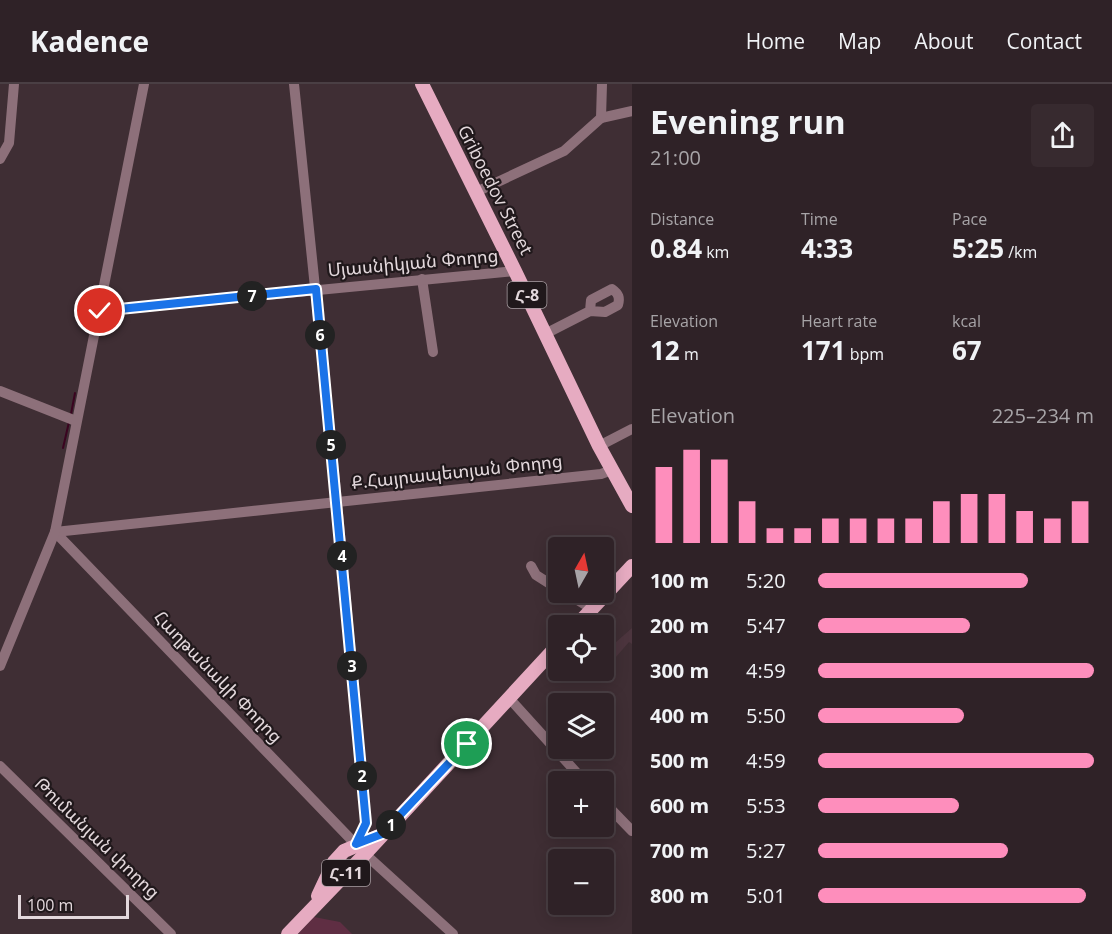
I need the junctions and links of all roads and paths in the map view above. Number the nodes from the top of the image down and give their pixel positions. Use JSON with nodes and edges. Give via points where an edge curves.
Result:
{"nodes":[{"id":1,"x":14,"y":84,"type":"edge"},
{"id":2,"x":144,"y":84,"type":"edge"},
{"id":3,"x":294,"y":84,"type":"edge"},
{"id":4,"x":422,"y":84,"type":"edge"},
{"id":5,"x":602,"y":84,"type":"edge"},
{"id":6,"x":632,"y":111,"type":"edge"},
{"id":7,"x":601,"y":117,"type":"junction"},
{"id":8,"x":0,"y":159,"type":"edge"},
{"id":9,"x":476,"y":192,"type":"junction"},
{"id":10,"x":515,"y":271,"type":"junction"},
{"id":11,"x":422,"y":279,"type":"junction"},
{"id":12,"x":316,"y":289,"type":"junction"},
{"id":13,"x":100,"y":311,"type":"junction"},
{"id":14,"x":590,"y":311,"type":"dead end"},
{"id":15,"x":545,"y":334,"type":"junction"},
{"id":16,"x":433,"y":352,"type":"dead end"},
{"id":17,"x":0,"y":391,"type":"edge"},
{"id":18,"x":76,"y":421,"type":"junction"},
{"id":19,"x":632,"y":429,"type":"edge"},
{"id":20,"x":598,"y":446,"type":"junction"},
{"id":21,"x":612,"y":470,"type":"junction"},
{"id":22,"x":337,"y":501,"type":"junction"},
{"id":23,"x":632,"y":506,"type":"edge"},
{"id":24,"x":55,"y":532,"type":"junction"},
{"id":25,"x":531,"y":566,"type":"dead end"},
{"id":26,"x":632,"y":566,"type":"edge"},
{"id":27,"x":548,"y":583,"type":"edge"},
{"id":28,"x":582,"y":603,"type":"edge"},
{"id":29,"x":592,"y":609,"type":"junction"},
{"id":30,"x":586,"y":615,"type":"edge"},
{"id":31,"x":548,"y":656,"type":"edge"},
{"id":32,"x":0,"y":666,"type":"edge"},
{"id":33,"x":509,"y":698,"type":"junction"},
{"id":34,"x":0,"y":766,"type":"edge"},
{"id":35,"x":575,"y":771,"type":"edge"},
{"id":36,"x":614,"y":812,"type":"edge"},
{"id":37,"x":632,"y":831,"type":"edge"},
{"id":38,"x":361,"y":849,"type":"junction"},
{"id":39,"x":171,"y":934,"type":"edge"},
{"id":40,"x":288,"y":934,"type":"edge"},
{"id":41,"x":453,"y":934,"type":"edge"}],
"edges":[{"from":1,"to":8,"type":"street","via":[[9,143]]},
{"from":2,"to":13,"type":"street"},
{"from":3,"to":12,"type":"street"},
{"from":4,"to":9,"type":"main road","name":"Griboedov Street","number":"Հ-8"},
{"from":5,"to":7,"type":"street"},
{"from":6,"to":7,"type":"street"},
{"from":7,"to":9,"type":"street","via":[[564,151]]},
{"from":9,"to":10,"type":"main road","name":"Griboedov Street","number":"Հ-8"},
{"from":10,"to":11,"type":"street","name":"Մյասնիկյան Փողոց"},
{"from":10,"to":15,"type":"main road","name":"Griboedov Street","number":"Հ-8"},
{"from":11,"to":12,"type":"street","name":"Մյասնիկյան Փողոց"},
{"from":11,"to":16,"type":"street"},
{"from":12,"to":13,"type":"street","name":"Մյասնիկյան Փողոց"},
{"from":12,"to":22,"type":"street"},
{"from":13,"to":18,"type":"street"},
{"from":14,"to":15,"type":"street"},
{"from":15,"to":20,"type":"main road","name":"Griboedov Street","number":"Հ-8"},
{"from":17,"to":18,"type":"street"},
{"from":18,"to":24,"type":"street"},
{"from":19,"to":20,"type":"street"},
{"from":20,"to":21,"type":"main road","name":"Griboedov Street","number":"Հ-8"},
{"from":21,"to":22,"type":"street","name":"Ք.Հայրապետյան Փողոց"},
{"from":21,"to":23,"type":"main road","name":"Griboedov Street","number":"Հ-8"},
{"from":22,"to":24,"type":"street","name":"Ք.Հայրապետյան Փողոց"},
{"from":22,"to":38,"type":"street","via":[[366,823]]},
{"from":24,"to":32,"type":"street"},
{"from":24,"to":38,"type":"street","name":"Հաղթանակի Փողոց"},
{"from":25,"to":27,"type":"street"},
{"from":26,"to":29,"type":"main road"},
{"from":28,"to":29,"type":"street"},
{"from":29,"to":30,"type":"main road"},
{"from":31,"to":33,"type":"main road","number":"Հ-11"},
{"from":33,"to":35,"type":"street"},
{"from":33,"to":38,"type":"main road","number":"Հ-11","via":[[382,834]]},
{"from":34,"to":39,"type":"street","name":"Թումանյան փողոց"},
{"from":36,"to":37,"type":"street"},
{"from":38,"to":40,"type":"main road","number":"Հ-11"},
{"from":38,"to":41,"type":"street","name":"Հաղթանակի Փողոց"}]}
